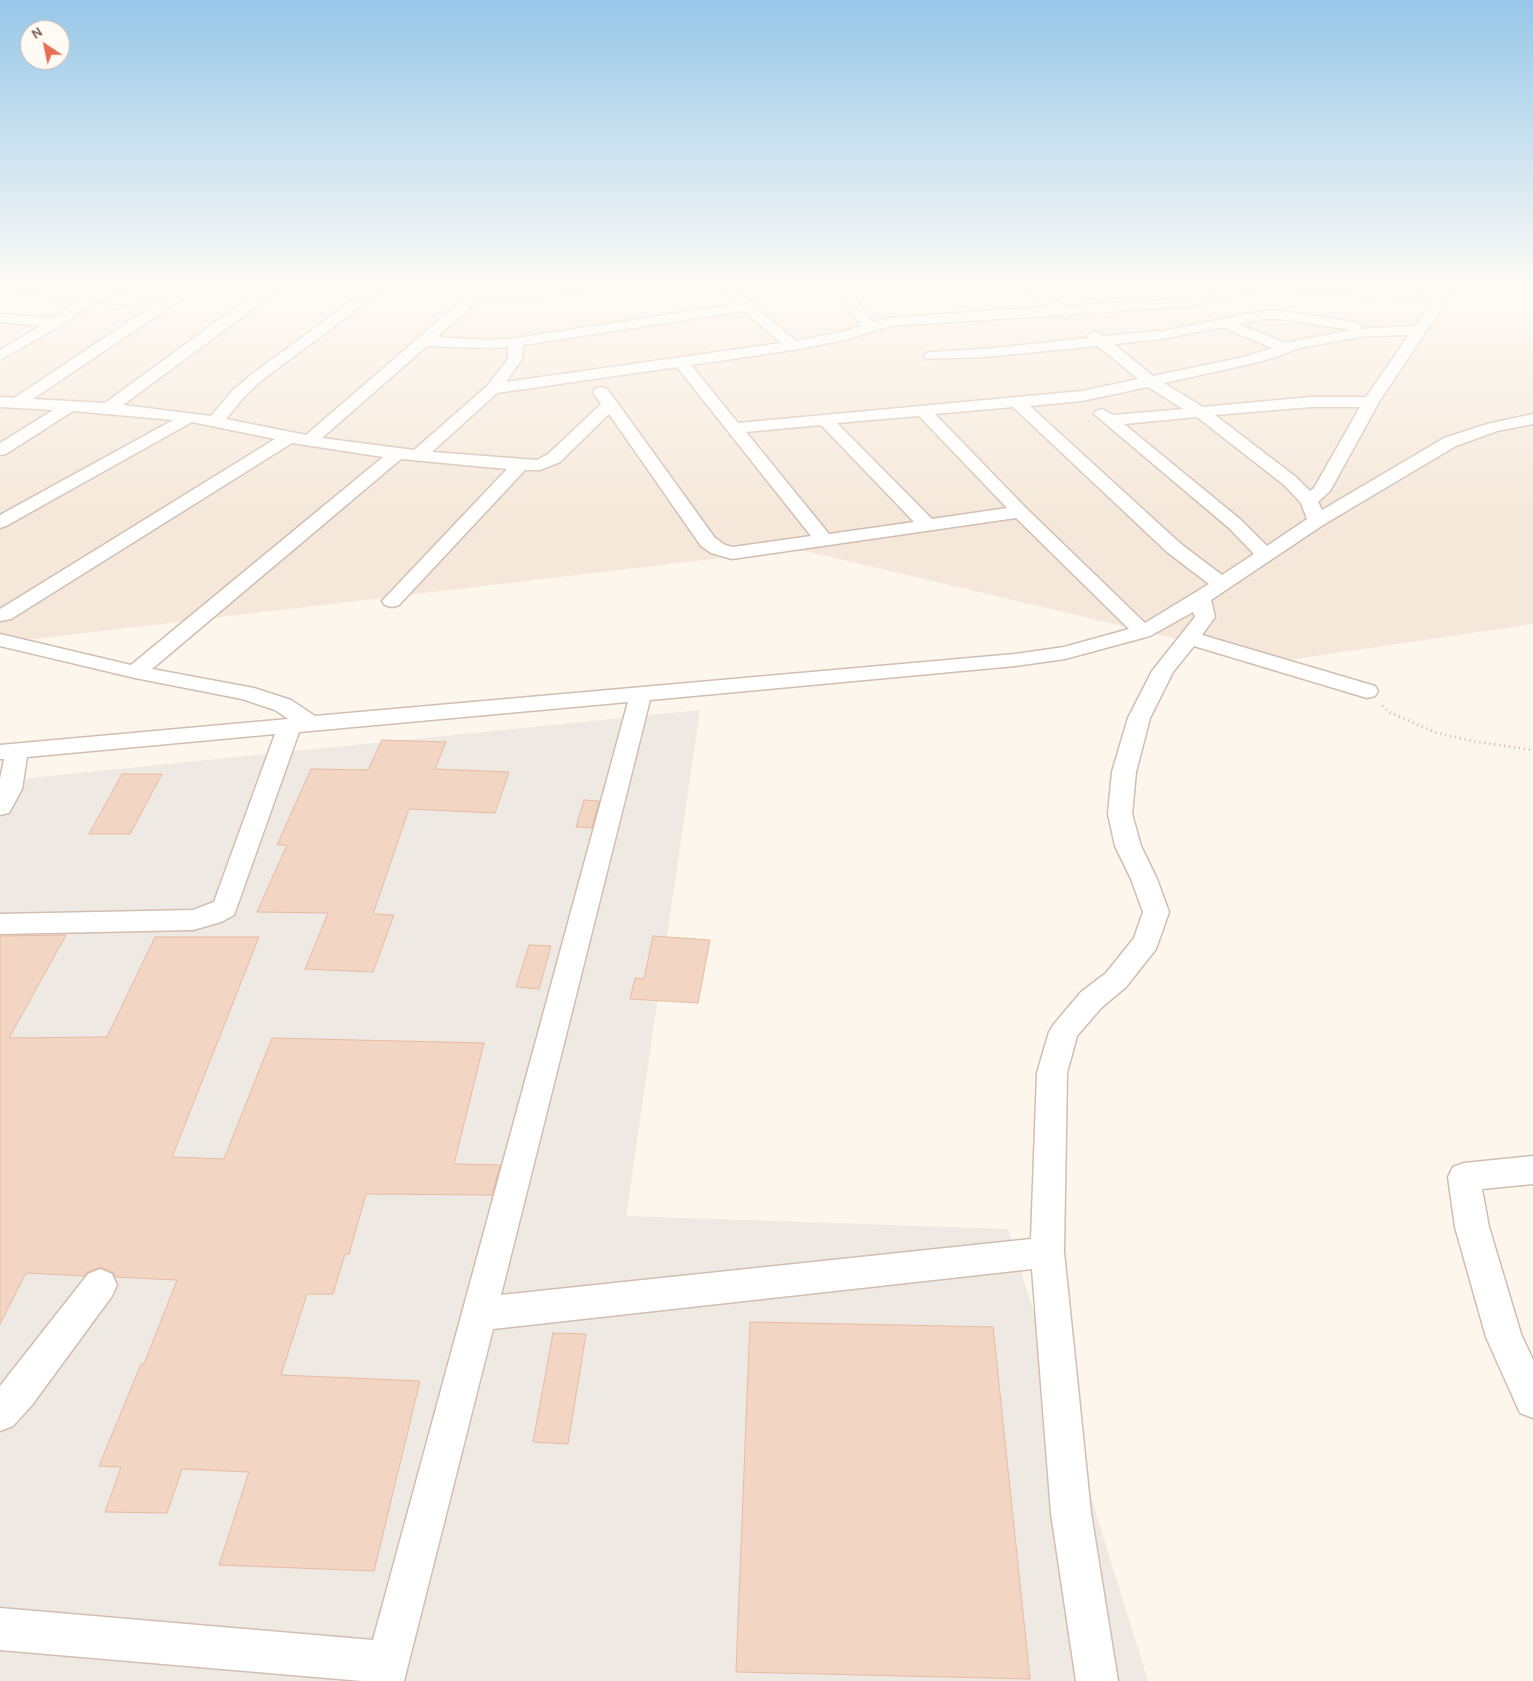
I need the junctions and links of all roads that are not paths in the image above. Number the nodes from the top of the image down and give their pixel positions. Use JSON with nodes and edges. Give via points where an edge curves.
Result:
{"nodes":[{"id":1,"x":78,"y":362,"type":"edge"},
{"id":2,"x":170,"y":362,"type":"edge"},
{"id":3,"x":277,"y":362,"type":"edge"},
{"id":4,"x":399,"y":362,"type":"edge"},
{"id":5,"x":512,"y":362,"type":"edge"},
{"id":6,"x":678,"y":362,"type":"edge"},
{"id":7,"x":681,"y":362,"type":"edge"},
{"id":8,"x":1127,"y":362,"type":"edge"},
{"id":9,"x":1238,"y":362,"type":"edge"},
{"id":10,"x":1398,"y":362,"type":"edge"},
{"id":11,"x":589,"y":375,"type":"junction"},
{"id":12,"x":1150,"y":382,"type":"junction"},
{"id":13,"x":492,"y":389,"type":"junction"},
{"id":14,"x":1082,"y":396,"type":"junction"},
{"id":15,"x":0,"y":402,"type":"edge"},
{"id":16,"x":1371,"y":402,"type":"junction"},
{"id":17,"x":1018,"y":403,"type":"junction"},
{"id":18,"x":17,"y":404,"type":"junction"},
{"id":19,"x":610,"y":404,"type":"junction"},
{"id":20,"x":68,"y":406,"type":"junction"},
{"id":21,"x":108,"y":408,"type":"junction"},
{"id":22,"x":922,"y":410,"type":"junction"},
{"id":23,"x":1202,"y":412,"type":"junction"},
{"id":24,"x":1532,"y":415,"type":"edge"},
{"id":25,"x":190,"y":417,"type":"junction"},
{"id":26,"x":824,"y":419,"type":"junction"},
{"id":27,"x":1109,"y":420,"type":"junction"},
{"id":28,"x":214,"y":423,"type":"junction"},
{"id":29,"x":732,"y":428,"type":"junction"},
{"id":30,"x":288,"y":438,"type":"junction"},
{"id":31,"x":309,"y":441,"type":"junction"},
{"id":32,"x":0,"y":450,"type":"edge"},
{"id":33,"x":397,"y":454,"type":"junction"},
{"id":34,"x":418,"y":456,"type":"junction"},
{"id":35,"x":520,"y":465,"type":"junction"},
{"id":36,"x":1309,"y":501,"type":"junction"},
{"id":37,"x":1020,"y":512,"type":"junction"},
{"id":38,"x":1317,"y":521,"type":"junction"},
{"id":39,"x":0,"y":522,"type":"edge"},
{"id":40,"x":928,"y":525,"type":"junction"},
{"id":41,"x":824,"y":540,"type":"junction"},
{"id":42,"x":1266,"y":556,"type":"junction"},
{"id":43,"x":1222,"y":584,"type":"junction"},
{"id":44,"x":1200,"y":598,"type":"junction"},
{"id":45,"x":392,"y":601,"type":"dead end"},
{"id":46,"x":1,"y":620,"type":"edge"},
{"id":47,"x":1143,"y":632,"type":"junction"},
{"id":48,"x":1190,"y":638,"type":"junction"},
{"id":49,"x":0,"y":640,"type":"edge"},
{"id":50,"x":135,"y":672,"type":"junction"},
{"id":51,"x":1367,"y":691,"type":"road end"},
{"id":52,"x":641,"y":693,"type":"junction"},
{"id":53,"x":300,"y":724,"type":"junction"},
{"id":54,"x":8,"y":751,"type":"edge"},
{"id":55,"x":0,"y":806,"type":"edge"},
{"id":56,"x":0,"y":924,"type":"edge"},
{"id":57,"x":1533,"y":1170,"type":"edge"},
{"id":58,"x":1047,"y":1252,"type":"junction"},
{"id":59,"x":100,"y":1285,"type":"dead end"},
{"id":60,"x":479,"y":1314,"type":"junction"},
{"id":61,"x":1533,"y":1400,"type":"edge"},
{"id":62,"x":0,"y":1413,"type":"edge"},
{"id":63,"x":0,"y":1629,"type":"edge"},
{"id":64,"x":385,"y":1671,"type":"edge"},
{"id":65,"x":1097,"y":1681,"type":"edge"}],
"edges":[{"from":1,"to":18,"type":"street"},
{"from":2,"to":21,"type":"street"},
{"from":3,"to":28,"type":"street","via":[[238,394]]},
{"from":4,"to":31,"type":"street"},
{"from":5,"to":13,"type":"street"},
{"from":6,"to":11,"type":"street"},
{"from":7,"to":29,"type":"street"},
{"from":8,"to":12,"type":"street"},
{"from":9,"to":12,"type":"street"},
{"from":10,"to":16,"type":"street"},
{"from":11,"to":13,"type":"street"},
{"from":11,"to":19,"type":"street"},
{"from":12,"to":14,"type":"street"},
{"from":12,"to":23,"type":"street"},
{"from":13,"to":34,"type":"street"},
{"from":14,"to":17,"type":"street"},
{"from":14,"to":27,"type":"street"},
{"from":15,"to":18,"type":"street"},
{"from":16,"to":23,"type":"street","via":[[1311,402]]},
{"from":16,"to":36,"type":"street","via":[[1321,491]]},
{"from":17,"to":22,"type":"street"},
{"from":17,"to":43,"type":"street","via":[[1174,548]]},
{"from":18,"to":20,"type":"street"},
{"from":19,"to":35,"type":"street","via":[[554,458],[540,465]]},
{"from":19,"to":41,"type":"street","via":[[708,542],[718,550],[732,553]]},
{"from":20,"to":21,"type":"street"},
{"from":20,"to":32,"type":"street"},
{"from":21,"to":25,"type":"street"},
{"from":22,"to":26,"type":"street"},
{"from":22,"to":37,"type":"street"},
{"from":23,"to":27,"type":"street"},
{"from":23,"to":36,"type":"street","via":[[1290,481]]},
{"from":24,"to":38,"type":"street","via":[[1450,442]]},
{"from":25,"to":28,"type":"street"},
{"from":25,"to":39,"type":"street"},
{"from":26,"to":29,"type":"street"},
{"from":26,"to":40,"type":"street"},
{"from":27,"to":42,"type":"street","via":[[1235,524]]},
{"from":28,"to":30,"type":"street"},
{"from":29,"to":41,"type":"street"},
{"from":30,"to":31,"type":"street"},
{"from":30,"to":46,"type":"street"},
{"from":31,"to":33,"type":"street"},
{"from":33,"to":34,"type":"street"},
{"from":33,"to":50,"type":"street"},
{"from":34,"to":35,"type":"street"},
{"from":35,"to":45,"type":"street"},
{"from":36,"to":38,"type":"street"},
{"from":37,"to":40,"type":"street"},
{"from":37,"to":47,"type":"street"},
{"from":38,"to":42,"type":"street"},
{"from":40,"to":41,"type":"street"},
{"from":42,"to":43,"type":"street"},
{"from":43,"to":44,"type":"street"},
{"from":44,"to":47,"type":"street"},
{"from":44,"to":48,"type":"street","via":[[1205,617]]},
{"from":47,"to":52,"type":"street","via":[[1065,653],[1015,660]]},
{"from":48,"to":51,"type":"street"},
{"from":48,"to":58,"type":"street","via":[[1163,671],[1139,718],[1124,772],[1120,814],[1128,846],[1156,912],[1146,942],[1116,980],[1091,1000],[1064,1032],[1052,1074]]},
{"from":49,"to":50,"type":"street"},
{"from":50,"to":53,"type":"street","via":[[246,694],[283,705]]},
{"from":52,"to":53,"type":"street"},
{"from":52,"to":60,"type":"street"},
{"from":53,"to":54,"type":"street"},
{"from":53,"to":56,"type":"street","via":[[225,908],[192,920]]},
{"from":54,"to":55,"type":"street","via":[[10,789]]},
{"from":57,"to":61,"type":"street","via":[[1464,1177],[1472,1227],[1504,1337]]},
{"from":58,"to":60,"type":"street"},
{"from":58,"to":65,"type":"street","via":[[1071,1513]]},
{"from":59,"to":62,"type":"street"},
{"from":60,"to":64,"type":"street"},
{"from":63,"to":64,"type":"street"}]}
